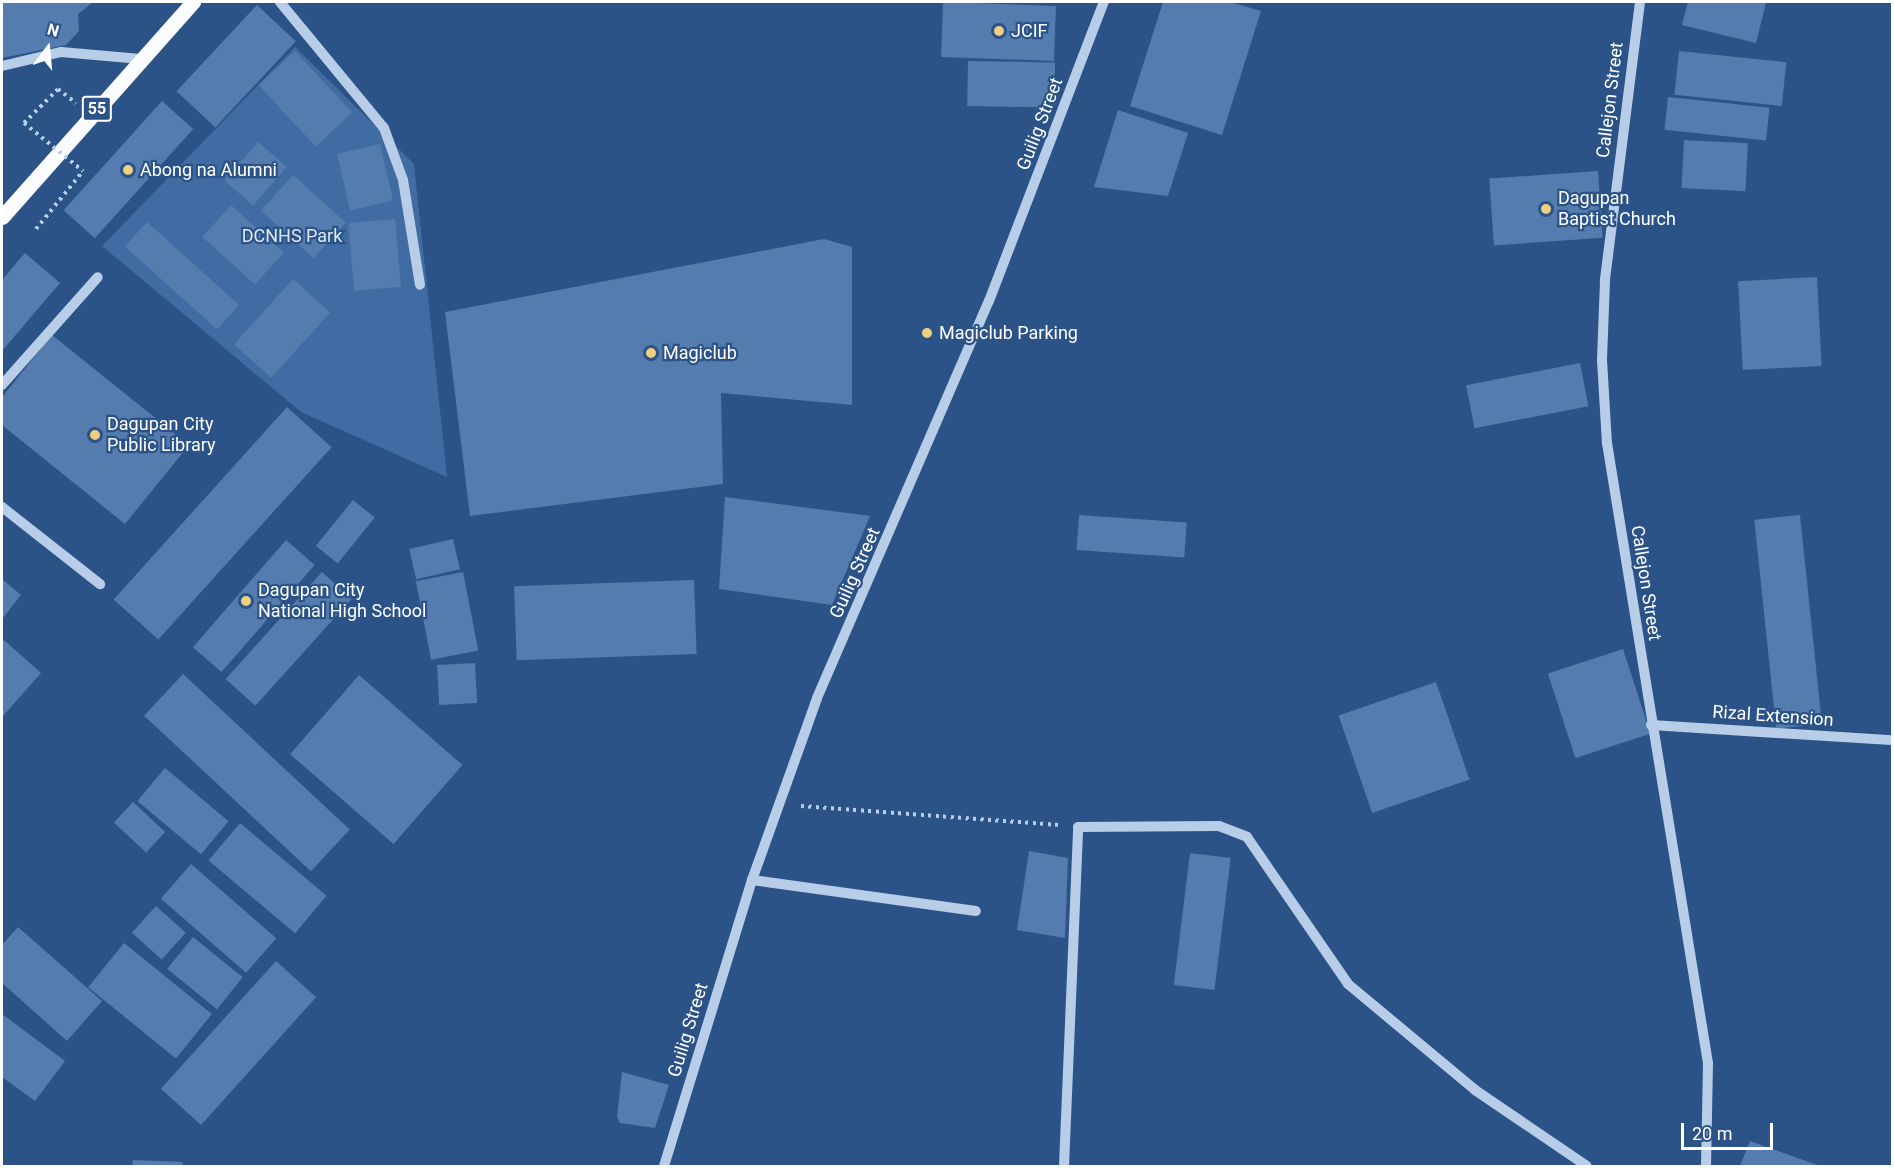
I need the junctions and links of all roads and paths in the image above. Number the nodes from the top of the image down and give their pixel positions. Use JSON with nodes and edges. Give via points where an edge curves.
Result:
{"nodes":[{"id":1,"x":193,"y":2,"type":"edge"},
{"id":2,"x":280,"y":2,"type":"edge"},
{"id":3,"x":1104,"y":2,"type":"edge"},
{"id":4,"x":1640,"y":2,"type":"edge"},
{"id":5,"x":141,"y":59,"type":"junction"},
{"id":6,"x":2,"y":66,"type":"edge"},
{"id":7,"x":58,"y":89,"type":"dead end"},
{"id":8,"x":2,"y":217,"type":"edge"},
{"id":9,"x":36,"y":229,"type":"dead end"},
{"id":10,"x":98,"y":277,"type":"dead end"},
{"id":11,"x":420,"y":285,"type":"dead end"},
{"id":12,"x":2,"y":385,"type":"edge"},
{"id":13,"x":2,"y":507,"type":"edge"},
{"id":14,"x":100,"y":584,"type":"dead end"},
{"id":15,"x":1651,"y":725,"type":"junction"},
{"id":16,"x":1893,"y":740,"type":"edge"},
{"id":17,"x":778,"y":805,"type":"junction"},
{"id":18,"x":1078,"y":827,"type":"junction"},
{"id":19,"x":752,"y":879,"type":"junction"},
{"id":20,"x":976,"y":911,"type":"dead end"},
{"id":21,"x":664,"y":1167,"type":"edge"},
{"id":22,"x":1064,"y":1167,"type":"edge"},
{"id":23,"x":1587,"y":1167,"type":"edge"},
{"id":24,"x":1706,"y":1167,"type":"edge"}],
"edges":[{"from":1,"to":5,"type":"main road","number":"55"},
{"from":2,"to":11,"type":"street","via":[[384,128],[403,180]]},
{"from":3,"to":17,"type":"street","name":"Guilig Street","via":[[989,301],[817,698]]},
{"from":4,"to":15,"type":"street","name":"Callejon Street","via":[[1605,281],[1602,360],[1607,443]]},
{"from":5,"to":6,"type":"street","via":[[61,52]]},
{"from":5,"to":8,"type":"main road","number":"55"},
{"from":7,"to":9,"type":"path","bridge":true,"via":[[24,123],[83,171]]},
{"from":10,"to":12,"type":"street"},
{"from":13,"to":14,"type":"street"},
{"from":15,"to":16,"type":"street","name":"Rizal Extension"},
{"from":15,"to":24,"type":"street","name":"Callejon Street","via":[[1708,1063]]},
{"from":17,"to":18,"type":"path"},
{"from":17,"to":19,"type":"street","name":"Guilig Street"},
{"from":18,"to":22,"type":"street"},
{"from":18,"to":23,"type":"street","via":[[1236,830],[1348,984],[1475,1090]]},
{"from":19,"to":20,"type":"street"},
{"from":19,"to":21,"type":"street","name":"Guilig Street"}]}
